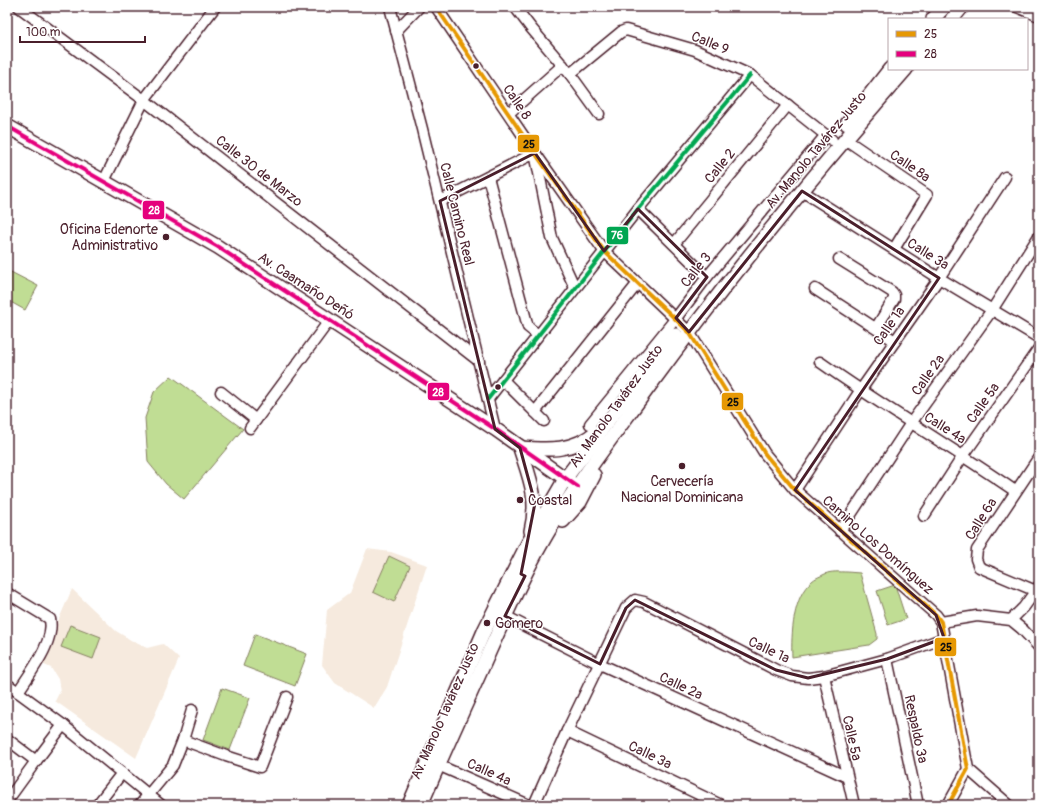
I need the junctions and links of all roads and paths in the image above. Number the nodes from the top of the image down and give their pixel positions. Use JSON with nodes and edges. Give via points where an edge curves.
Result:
{"nodes":[{"id":1,"x":19,"y":7,"type":"edge"},
{"id":2,"x":215,"y":7,"type":"edge"},
{"id":3,"x":390,"y":7,"type":"edge"},
{"id":4,"x":419,"y":7,"type":"edge"},
{"id":5,"x":436,"y":7,"type":"edge"},
{"id":6,"x":515,"y":7,"type":"edge"},
{"id":7,"x":944,"y":7,"type":"edge"},
{"id":8,"x":962,"y":7,"type":"edge"},
{"id":9,"x":1017,"y":7,"type":"edge"},
{"id":10,"x":1039,"y":16,"type":"edge"},
{"id":11,"x":934,"y":18,"type":"edge"},
{"id":12,"x":953,"y":18,"type":"edge"},
{"id":13,"x":396,"y":31,"type":"junction"},
{"id":14,"x":563,"y":65,"type":"junction"},
{"id":15,"x":889,"y":70,"type":"edge"},
{"id":16,"x":905,"y":70,"type":"edge"},
{"id":17,"x":570,"y":74,"type":"junction"},
{"id":18,"x":750,"y":75,"type":"junction"},
{"id":19,"x":144,"y":100,"type":"junction"},
{"id":20,"x":788,"y":105,"type":"junction"},
{"id":21,"x":509,"y":113,"type":"junction"},
{"id":22,"x":599,"y":114,"type":"dead end"},
{"id":23,"x":7,"y":127,"type":"edge"},
{"id":24,"x":834,"y":138,"type":"junction"},
{"id":25,"x":535,"y":153,"type":"junction"},
{"id":26,"x":488,"y":177,"type":"junction"},
{"id":27,"x":1006,"y":177,"type":"dead end"},
{"id":28,"x":104,"y":181,"type":"junction"},
{"id":29,"x":802,"y":191,"type":"junction"},
{"id":30,"x":440,"y":201,"type":"junction"},
{"id":31,"x":638,"y":209,"type":"junction"},
{"id":32,"x":1039,"y":236,"type":"edge"},
{"id":33,"x":674,"y":244,"type":"junction"},
{"id":34,"x":894,"y":249,"type":"junction"},
{"id":35,"x":604,"y":251,"type":"junction"},
{"id":36,"x":839,"y":259,"type":"dead end"},
{"id":37,"x":707,"y":277,"type":"junction"},
{"id":38,"x":939,"y":278,"type":"junction"},
{"id":39,"x":638,"y":283,"type":"junction"},
{"id":40,"x":575,"y":288,"type":"junction"},
{"id":41,"x":815,"y":289,"type":"dead end"},
{"id":42,"x":992,"y":310,"type":"junction"},
{"id":43,"x":329,"y":320,"type":"junction"},
{"id":44,"x":683,"y":325,"type":"junction"},
{"id":45,"x":876,"y":328,"type":"junction"},
{"id":46,"x":538,"y":335,"type":"junction"},
{"id":47,"x":1039,"y":338,"type":"edge"},
{"id":48,"x":895,"y":341,"type":"junction"},
{"id":49,"x":1039,"y":348,"type":"edge"},
{"id":50,"x":479,"y":361,"type":"junction"},
{"id":51,"x":820,"y":362,"type":"dead end"},
{"id":52,"x":503,"y":380,"type":"junction"},
{"id":53,"x":860,"y":390,"type":"junction"},
{"id":54,"x":221,"y":392,"type":"dead end"},
{"id":55,"x":488,"y":399,"type":"junction"},
{"id":56,"x":535,"y":412,"type":"junction"},
{"id":57,"x":544,"y":421,"type":"dead end"},
{"id":58,"x":607,"y":422,"type":"junction"},
{"id":59,"x":911,"y":423,"type":"junction"},
{"id":60,"x":590,"y":424,"type":"dead end"},
{"id":61,"x":495,"y":429,"type":"junction"},
{"id":62,"x":520,"y":448,"type":"junction"},
{"id":63,"x":604,"y":449,"type":"junction"},
{"id":64,"x":963,"y":456,"type":"junction"},
{"id":65,"x":1039,"y":457,"type":"edge"},
{"id":66,"x":565,"y":479,"type":"junction"},
{"id":67,"x":578,"y":487,"type":"junction"},
{"id":68,"x":795,"y":490,"type":"junction"},
{"id":69,"x":1015,"y":491,"type":"junction"},
{"id":70,"x":924,"y":516,"type":"dead end"},
{"id":71,"x":840,"y":531,"type":"junction"},
{"id":72,"x":548,"y":534,"type":"junction"},
{"id":73,"x":528,"y":543,"type":"junction"},
{"id":74,"x":1037,"y":589,"type":"edge"},
{"id":75,"x":7,"y":593,"type":"edge"},
{"id":76,"x":505,"y":616,"type":"junction"},
{"id":77,"x":1010,"y":620,"type":"junction"},
{"id":78,"x":941,"y":622,"type":"junction"},
{"id":79,"x":944,"y":638,"type":"junction"},
{"id":80,"x":1039,"y":647,"type":"edge"},
{"id":81,"x":887,"y":659,"type":"junction"},
{"id":82,"x":600,"y":664,"type":"junction"},
{"id":83,"x":824,"y":676,"type":"junction"},
{"id":84,"x":7,"y":684,"type":"edge"},
{"id":85,"x":18,"y":692,"type":"junction"},
{"id":86,"x":287,"y":697,"type":"dead end"},
{"id":87,"x":192,"y":710,"type":"dead end"},
{"id":88,"x":63,"y":725,"type":"junction"},
{"id":89,"x":567,"y":731,"type":"junction"},
{"id":90,"x":7,"y":739,"type":"edge"},
{"id":91,"x":183,"y":740,"type":"junction"},
{"id":92,"x":36,"y":761,"type":"junction"},
{"id":93,"x":438,"y":765,"type":"junction"},
{"id":94,"x":968,"y":769,"type":"junction"},
{"id":95,"x":122,"y":773,"type":"junction"},
{"id":96,"x":847,"y":777,"type":"junction"},
{"id":97,"x":148,"y":794,"type":"junction"},
{"id":98,"x":7,"y":801,"type":"edge"},
{"id":99,"x":96,"y":805,"type":"edge"},
{"id":100,"x":140,"y":805,"type":"edge"},
{"id":101,"x":161,"y":805,"type":"edge"},
{"id":102,"x":409,"y":805,"type":"edge"},
{"id":103,"x":421,"y":805,"type":"edge"},
{"id":104,"x":529,"y":805,"type":"edge"},
{"id":105,"x":534,"y":805,"type":"edge"},
{"id":106,"x":721,"y":805,"type":"edge"},
{"id":107,"x":854,"y":805,"type":"edge"},
{"id":108,"x":918,"y":805,"type":"edge"},
{"id":109,"x":948,"y":805,"type":"edge"},
{"id":110,"x":1008,"y":805,"type":"edge"}],
"edges":[{"from":1,"to":19,"type":"street","name":"Calle 30 de Marzo"},
{"from":2,"to":19,"type":"street"},
{"from":3,"to":13,"type":"street","name":"Calle Camino Real"},
{"from":4,"to":13,"type":"street"},
{"from":5,"to":21,"type":"street","name":"Calle 8"},
{"from":6,"to":14,"type":"street"},
{"from":7,"to":11,"type":"main road"},
{"from":8,"to":12,"type":"main road"},
{"from":9,"to":10,"type":"street"},
{"from":13,"to":30,"type":"street","name":"Calle Camino Real"},
{"from":14,"to":17,"type":"street"},
{"from":14,"to":21,"type":"street"},
{"from":15,"to":24,"type":"main road","name":"Av. Manolo Tavárez Justo"},
{"from":16,"to":24,"type":"main road","name":"Av. Manolo Tavárez Justo"},
{"from":17,"to":18,"type":"street","name":"Calle 9","via":[[626,30],[695,50]]},
{"from":17,"to":22,"type":"street"},
{"from":18,"to":20,"type":"street","name":"Calle 9"},
{"from":18,"to":31,"type":"street"},
{"from":19,"to":28,"type":"street"},
{"from":19,"to":50,"type":"street","name":"Calle 30 de Marzo"},
{"from":20,"to":24,"type":"street","name":"Calle 9"},
{"from":20,"to":33,"type":"street","name":"Calle 2"},
{"from":21,"to":25,"type":"street","name":"Calle 8"},
{"from":23,"to":28,"type":"main road","name":"Av. Caamaño Deñó"},
{"from":24,"to":29,"type":"main road","name":"Av. Manolo Tavárez Justo"},
{"from":24,"to":34,"type":"street","name":"Calle 8ª","via":[[927,195]]},
{"from":24,"to":37,"type":"street","name":"Calle 3"},
{"from":24,"to":44,"type":"main road","name":"Av. Manolo Tavárez Justo"},
{"from":25,"to":26,"type":"street"},
{"from":25,"to":35,"type":"street","name":"Calle 8"},
{"from":25,"to":40,"type":"street","via":[[552,238]]},
{"from":26,"to":30,"type":"street"},
{"from":26,"to":46,"type":"street","via":[[528,327]]},
{"from":27,"to":38,"type":"street","name":"Calle 1ª"},
{"from":28,"to":43,"type":"main road","name":"Av. Caamaño Deñó","via":[[218,247]]},
{"from":29,"to":34,"type":"street","name":"Calle 3ª"},
{"from":29,"to":44,"type":"main road","name":"Av. Manolo Tavárez Justo","via":[[721,291]]},
{"from":30,"to":50,"type":"street","name":"Calle Camino Real"},
{"from":31,"to":33,"type":"street"},
{"from":31,"to":35,"type":"street"},
{"from":32,"to":42,"type":"street","name":"Calle 2ª"},
{"from":33,"to":37,"type":"street"},
{"from":34,"to":38,"type":"street","name":"Calle 3ª"},
{"from":35,"to":39,"type":"street","name":"Calle 8"},
{"from":35,"to":40,"type":"street"},
{"from":36,"to":45,"type":"street","via":[[894,295],[894,300]]},
{"from":37,"to":44,"type":"street","name":"Calle 3"},
{"from":38,"to":42,"type":"street","name":"Calle 3ª"},
{"from":38,"to":48,"type":"street","name":"Calle 1ª"},
{"from":39,"to":44,"type":"street","name":"Camino Los Domínguez"},
{"from":39,"to":56,"type":"street"},
{"from":40,"to":46,"type":"street"},
{"from":41,"to":45,"type":"street"},
{"from":42,"to":47,"type":"street","name":"Calle 3ª"},
{"from":42,"to":59,"type":"street","name":"Calle 2ª"},
{"from":43,"to":54,"type":"street","via":[[253,424]]},
{"from":43,"to":61,"type":"main road","name":"Av. Caamaño Deñó"},
{"from":44,"to":58,"type":"main road","name":"Av. Manolo Tavárez Justo"},
{"from":44,"to":60,"type":"street","name":"Calle 3"},
{"from":44,"to":63,"type":"main road","name":"Av. Manolo Tavárez Justo"},
{"from":44,"to":68,"type":"street","name":"Camino Los Domínguez","via":[[765,454]]},
{"from":45,"to":48,"type":"street"},
{"from":46,"to":52,"type":"street"},
{"from":48,"to":53,"type":"street","name":"Calle 1ª"},
{"from":49,"to":64,"type":"street","name":"Calle 5ª"},
{"from":50,"to":55,"type":"street","name":"Calle Camino Real"},
{"from":51,"to":53,"type":"street","name":"Calle 4ª"},
{"from":52,"to":55,"type":"street"},
{"from":52,"to":56,"type":"street"},
{"from":53,"to":59,"type":"street","name":"Calle 4ª"},
{"from":53,"to":68,"type":"street","name":"Calle 1ª"},
{"from":55,"to":61,"type":"street","name":"Calle Camino Real"},
{"from":56,"to":57,"type":"street"},
{"from":58,"to":62,"type":"main road","via":[[584,441],[565,448]]},
{"from":58,"to":66,"type":"main road","name":"Av. Manolo Tavárez Justo"},
{"from":59,"to":64,"type":"street","name":"Calle 4ª"},
{"from":59,"to":71,"type":"street","name":"Calle 2ª"},
{"from":61,"to":62,"type":"main road","name":"Av. Caamaño Deñó"},
{"from":62,"to":66,"type":"main road","name":"Av. Caamaño Deñó"},
{"from":62,"to":73,"type":"main road","via":[[532,482],[535,503],[535,516]]},
{"from":63,"to":67,"type":"main road","name":"Av. Manolo Tavárez Justo"},
{"from":63,"to":72,"type":"main road","via":[[594,476],[580,502]]},
{"from":64,"to":69,"type":"street","name":"Calle 4ª"},
{"from":64,"to":70,"type":"street","name":"Calle 5ª"},
{"from":65,"to":69,"type":"street","name":"Calle 6ª"},
{"from":66,"to":67,"type":"main road","name":"Av. Caamaño Deñó"},
{"from":66,"to":73,"type":"main road","name":"Av. Manolo Tavárez Justo"},
{"from":67,"to":72,"type":"main road","name":"Av. Manolo Tavárez Justo"},
{"from":68,"to":71,"type":"street","name":"Camino Los Domínguez"},
{"from":69,"to":74,"type":"street","name":"Calle 6ª","via":[[976,550],[976,559],[979,567]]},
{"from":71,"to":78,"type":"street","name":"Camino Los Domínguez"},
{"from":72,"to":76,"type":"main road","name":"Av. Manolo Tavárez Justo"},
{"from":73,"to":102,"type":"main road","name":"Av. Manolo Tavárez Justo","via":[[485,628]]},
{"from":74,"to":77,"type":"street","via":[[1024,607]]},
{"from":75,"to":85,"type":"street","via":[[50,619],[52,627],[48,640]]},
{"from":76,"to":82,"type":"street","name":"Calle 2ª"},
{"from":76,"to":93,"type":"main road","name":"Av. Manolo Tavárez Justo"},
{"from":77,"to":78,"type":"street","via":[[977,616]]},
{"from":77,"to":80,"type":"street"},
{"from":78,"to":79,"type":"street"},
{"from":79,"to":81,"type":"street","name":"Calle 1ª"},
{"from":79,"to":94,"type":"street"},
{"from":81,"to":83,"type":"street","name":"Calle 1ª"},
{"from":81,"to":108,"type":"street","name":"Respaldo 3ª"},
{"from":82,"to":83,"type":"street","name":"Calle 1ª","via":[[626,608],[635,600],[644,602],[776,670],[808,678]]},
{"from":82,"to":89,"type":"street"},
{"from":82,"to":96,"type":"street","name":"Calle 2ª"},
{"from":83,"to":96,"type":"street","name":"Calle 5ª"},
{"from":84,"to":85,"type":"street"},
{"from":85,"to":88,"type":"street"},
{"from":86,"to":91,"type":"street","via":[[260,767]]},
{"from":87,"to":91,"type":"street"},
{"from":88,"to":92,"type":"street"},
{"from":88,"to":95,"type":"street"},
{"from":89,"to":105,"type":"street"},
{"from":89,"to":106,"type":"street","name":"Calle 3ª"},
{"from":90,"to":92,"type":"street"},
{"from":91,"to":97,"type":"street","via":[[173,765]]},
{"from":92,"to":98,"type":"street"},
{"from":93,"to":103,"type":"main road","name":"Av. Manolo Tavárez Justo"},
{"from":93,"to":104,"type":"street","name":"Calle 4ª"},
{"from":94,"to":109,"type":"street"},
{"from":94,"to":110,"type":"street"},
{"from":95,"to":97,"type":"street"},
{"from":95,"to":99,"type":"street"},
{"from":96,"to":107,"type":"street","name":"Calle 5ª"},
{"from":97,"to":100,"type":"street"},
{"from":97,"to":101,"type":"street"}]}
